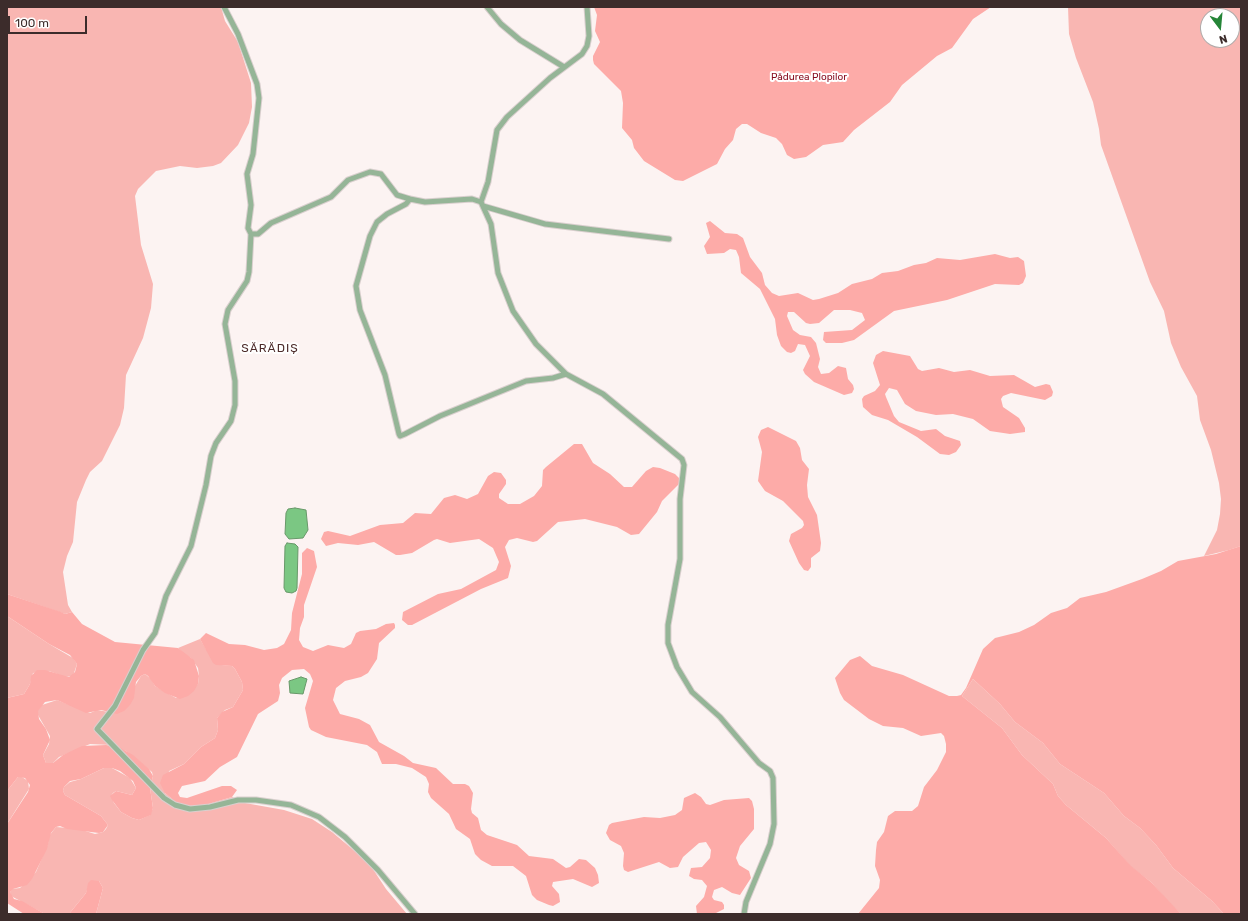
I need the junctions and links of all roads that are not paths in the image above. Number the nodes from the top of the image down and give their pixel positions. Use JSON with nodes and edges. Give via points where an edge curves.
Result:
{"nodes":[{"id":1,"x":224,"y":7,"type":"edge"},
{"id":2,"x":487,"y":7,"type":"edge"},
{"id":3,"x":587,"y":7,"type":"edge"},
{"id":4,"x":564,"y":67,"type":"junction"},
{"id":5,"x":410,"y":199,"type":"junction"},
{"id":6,"x":482,"y":204,"type":"junction"},
{"id":7,"x":251,"y":234,"type":"junction"},
{"id":8,"x":670,"y":239,"type":"dead end"},
{"id":9,"x":566,"y":374,"type":"junction"},
{"id":10,"x":415,"y":914,"type":"edge"},
{"id":11,"x":744,"y":914,"type":"edge"}],
"edges":[{"from":1,"to":7,"type":"street","via":[[238,34],[257,84],[259,98],[253,154],[246,174],[251,205],[248,228]]},
{"from":2,"to":4,"type":"street","via":[[501,24],[520,40]]},
{"from":3,"to":4,"type":"street","via":[[587,46],[574,62]]},
{"from":4,"to":6,"type":"street","via":[[507,117],[497,130]]},
{"from":5,"to":6,"type":"street","via":[[425,202],[472,199]]},
{"from":5,"to":7,"type":"street","via":[[397,195],[381,174],[370,172],[348,180],[331,197],[271,223],[258,234]]},
{"from":5,"to":9,"type":"street","via":[[377,222],[370,236],[356,286],[360,310],[385,375],[399,434],[405,434],[440,416],[526,381]]},
{"from":6,"to":8,"type":"street","via":[[545,224]]},
{"from":6,"to":9,"type":"street","via":[[491,224],[498,273],[513,311],[536,344]]},
{"from":7,"to":10,"type":"street","via":[[247,281],[228,310],[225,324],[235,381],[235,405],[231,421],[216,443],[211,456],[191,546],[166,596],[154,633],[115,706],[97,729],[164,798],[175,805],[190,809],[238,800],[256,800],[291,805],[319,817],[345,837],[378,870]]},
{"from":9,"to":11,"type":"street","via":[[603,394],[682,459],[684,465],[680,499],[680,559],[668,625],[668,643],[677,667],[692,692],[720,717],[759,763],[770,771],[773,778],[774,824],[770,844],[746,902]]}]}
